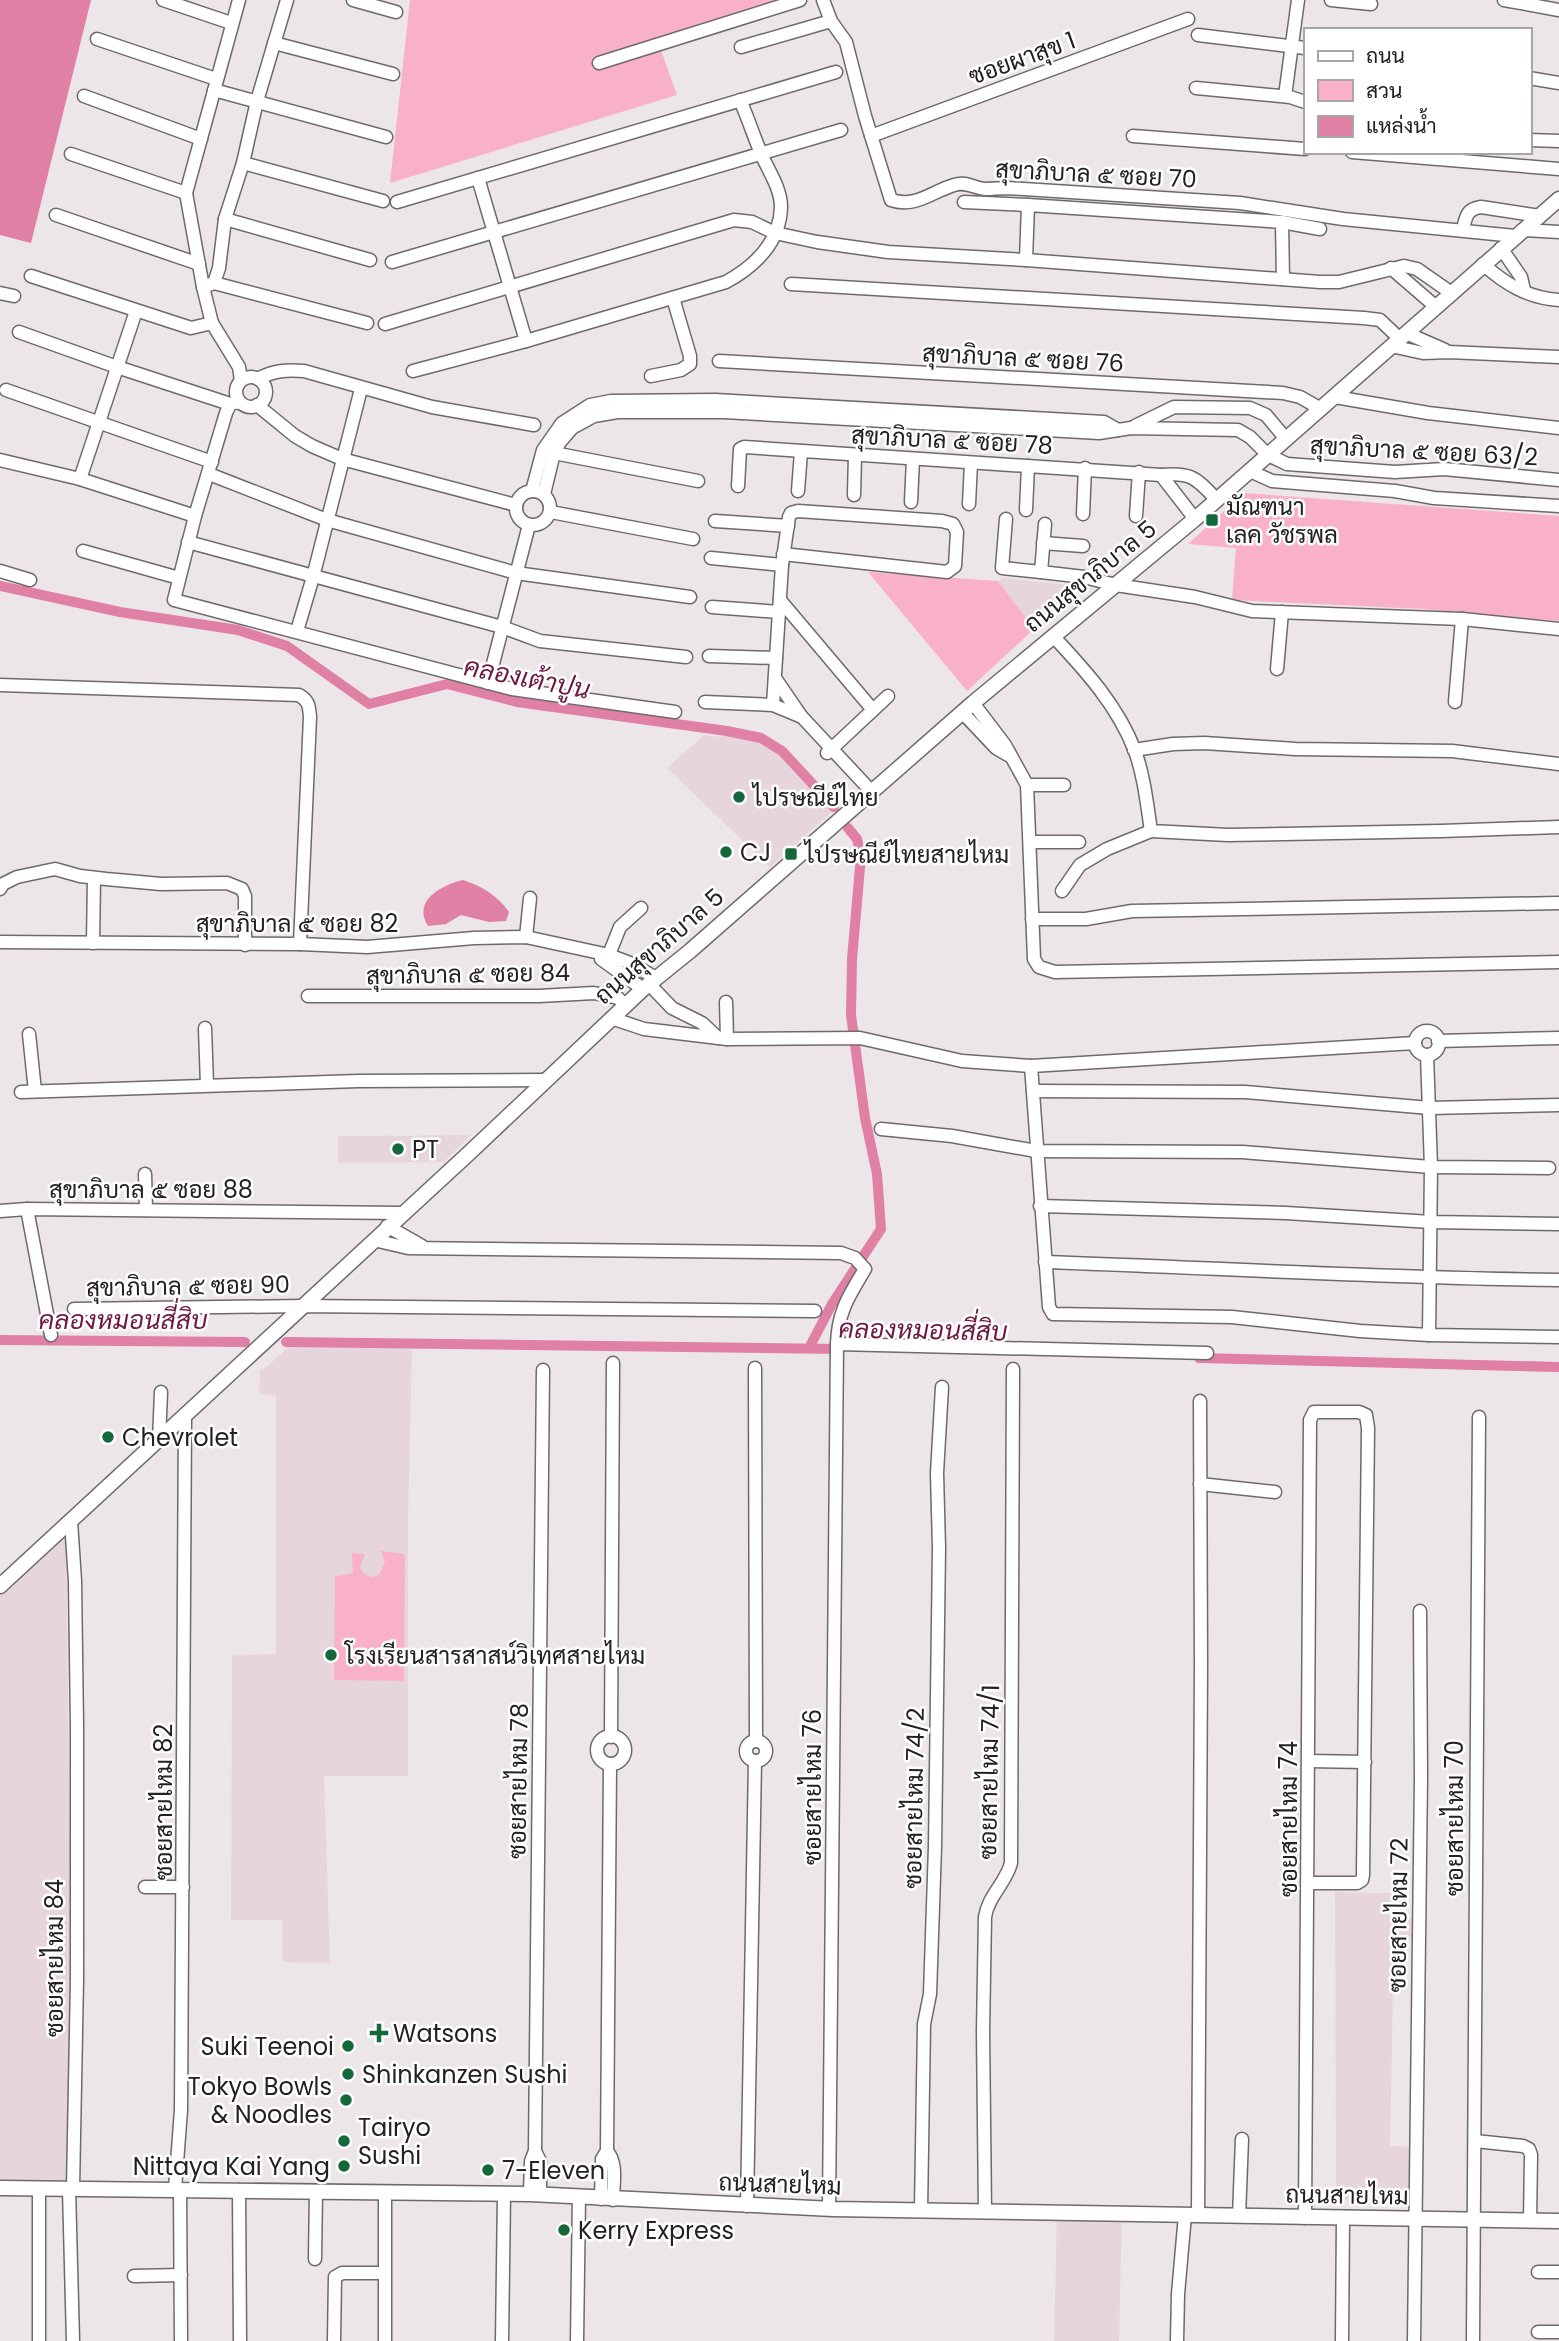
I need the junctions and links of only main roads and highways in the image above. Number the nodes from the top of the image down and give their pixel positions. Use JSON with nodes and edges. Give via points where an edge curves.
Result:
{"nodes":[{"id":1,"x":1559,"y":199,"type":"edge"},
{"id":2,"x":0,"y":1586,"type":"edge"},
{"id":3,"x":0,"y":2188,"type":"edge"},
{"id":4,"x":1559,"y":2221,"type":"edge"}],
"edges":[{"from":1,"to":2,"type":"main road","name":"ถนนสุขาภิบาล 5","via":[[1195,519],[968,707],[649,983]]},
{"from":3,"to":4,"type":"main road","name":"ถนนสายไหม","via":[[535,2194],[829,2209]]}]}
